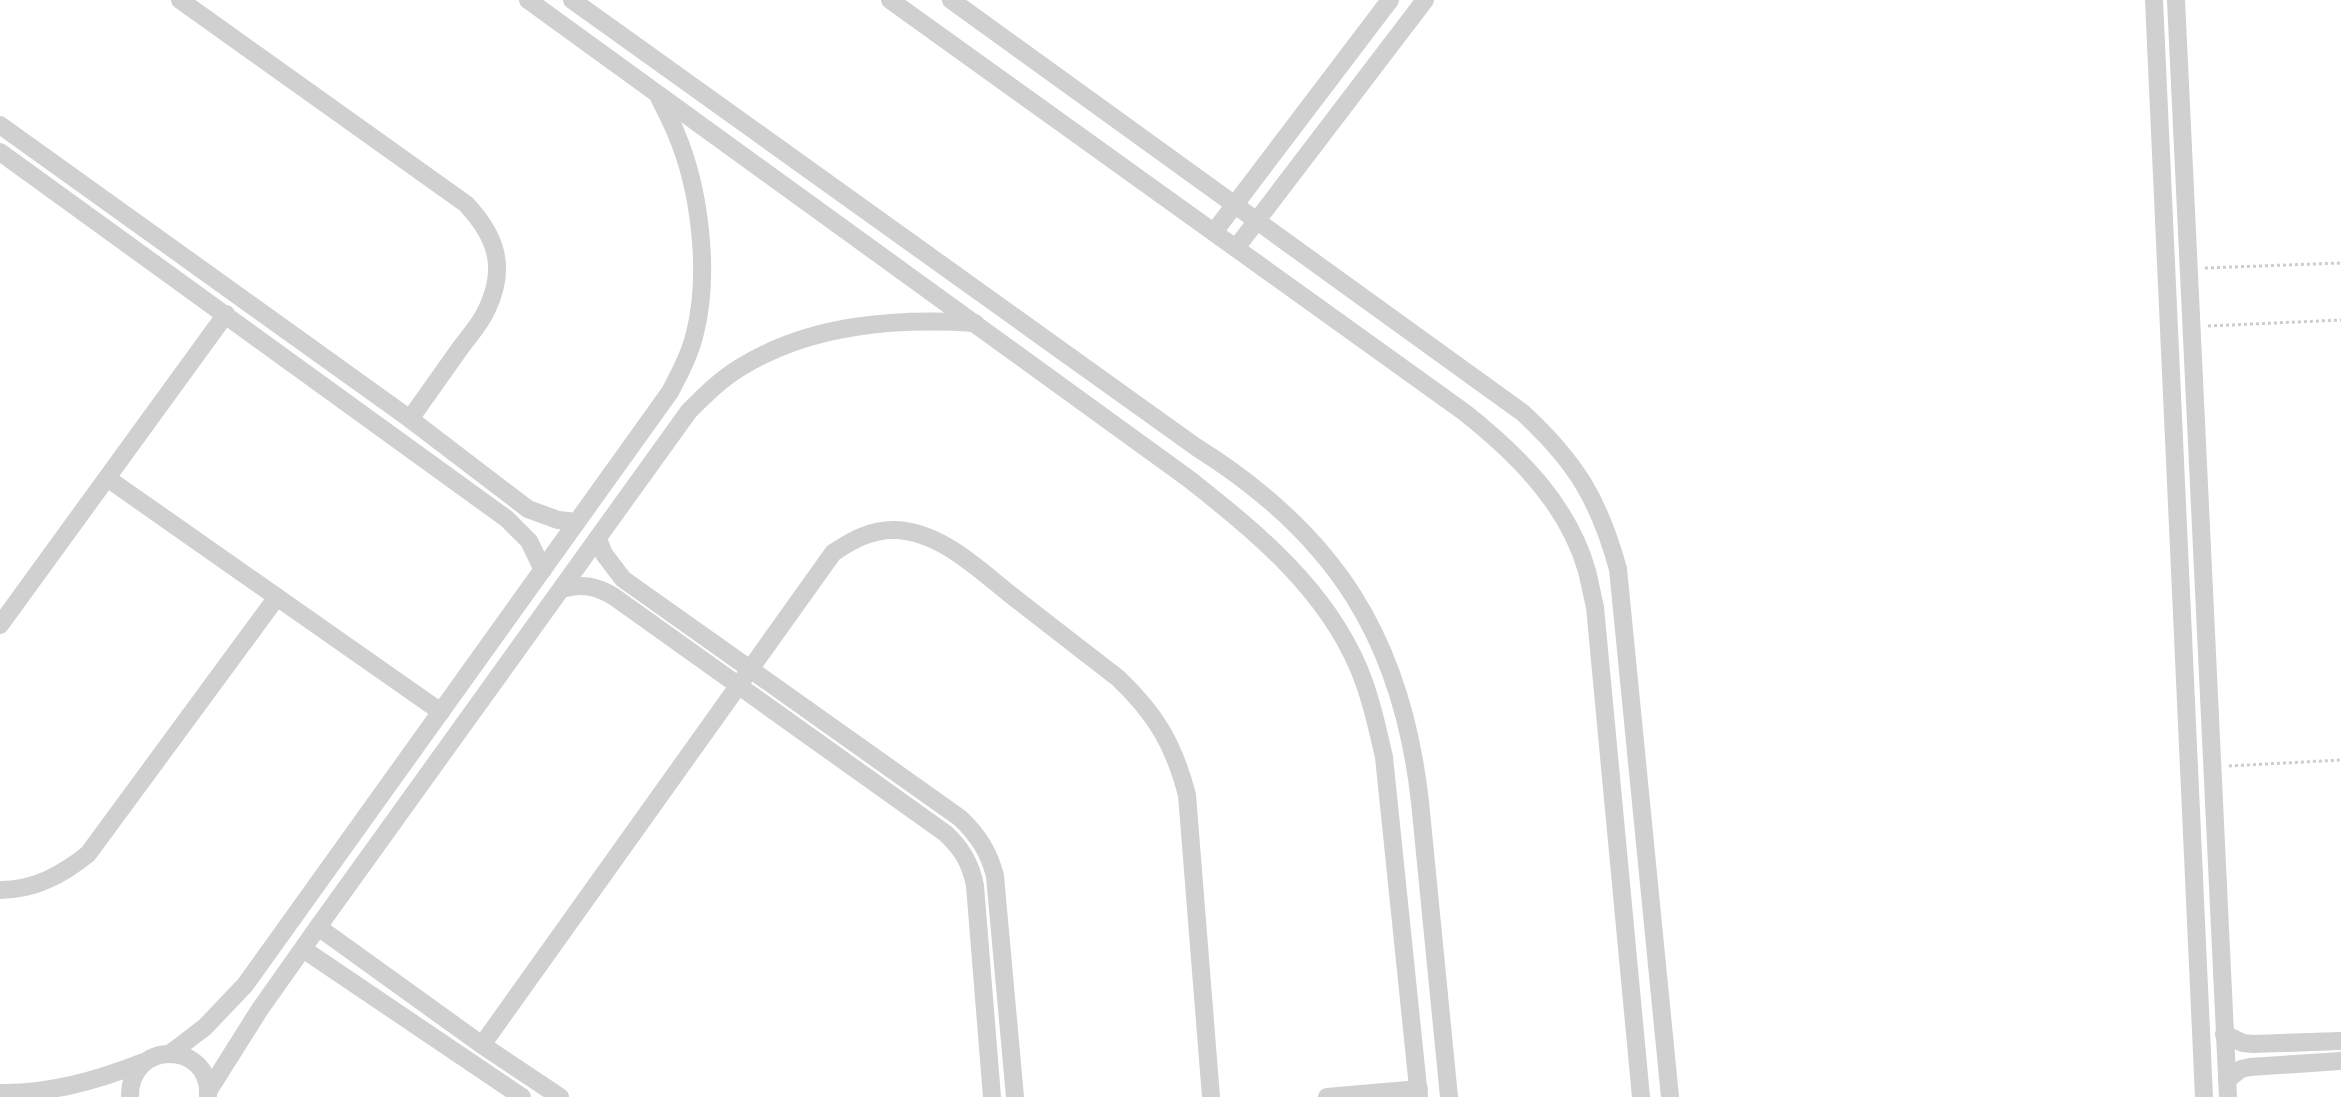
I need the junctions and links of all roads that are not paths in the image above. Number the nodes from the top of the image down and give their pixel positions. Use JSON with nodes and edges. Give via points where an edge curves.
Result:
{"nodes":[{"id":1,"x":180,"y":0,"type":"edge"},
{"id":2,"x":528,"y":0,"type":"edge"},
{"id":3,"x":572,"y":0,"type":"edge"},
{"id":4,"x":890,"y":0,"type":"edge"},
{"id":5,"x":951,"y":0,"type":"edge"},
{"id":6,"x":1390,"y":0,"type":"edge"},
{"id":7,"x":1425,"y":0,"type":"edge"},
{"id":8,"x":2154,"y":0,"type":"edge"},
{"id":9,"x":2176,"y":0,"type":"edge"},
{"id":10,"x":657,"y":94,"type":"junction"},
{"id":11,"x":0,"y":125,"type":"edge"},
{"id":12,"x":0,"y":152,"type":"edge"},
{"id":13,"x":1234,"y":205,"type":"junction"},
{"id":14,"x":1257,"y":221,"type":"junction"},
{"id":15,"x":1214,"y":232,"type":"junction"},
{"id":16,"x":1236,"y":248,"type":"junction"},
{"id":17,"x":226,"y":314,"type":"junction"},
{"id":18,"x":975,"y":323,"type":"junction"},
{"id":19,"x":410,"y":419,"type":"junction"},
{"id":20,"x":107,"y":478,"type":"junction"},
{"id":21,"x":577,"y":522,"type":"junction"},
{"id":22,"x":598,"y":539,"type":"junction"},
{"id":23,"x":543,"y":570,"type":"junction"},
{"id":24,"x":562,"y":588,"type":"junction"},
{"id":25,"x":277,"y":597,"type":"junction"},
{"id":26,"x":0,"y":625,"type":"edge"},
{"id":27,"x":750,"y":669,"type":"junction"},
{"id":28,"x":738,"y":686,"type":"junction"},
{"id":29,"x":441,"y":712,"type":"junction"},
{"id":30,"x":0,"y":890,"type":"edge"},
{"id":31,"x":318,"y":927,"type":"junction"},
{"id":32,"x":303,"y":949,"type":"junction"},
{"id":33,"x":2224,"y":1034,"type":"junction"},
{"id":34,"x":2341,"y":1041,"type":"edge"},
{"id":35,"x":482,"y":1045,"type":"junction"},
{"id":36,"x":171,"y":1053,"type":"junction"},
{"id":37,"x":2341,"y":1061,"type":"edge"},
{"id":38,"x":144,"y":1062,"type":"junction"},
{"id":39,"x":2227,"y":1089,"type":"edge"},
{"id":40,"x":0,"y":1093,"type":"edge"},
{"id":41,"x":1419,"y":1093,"type":"edge"},
{"id":42,"x":208,"y":1094,"type":"edge"},
{"id":43,"x":130,"y":1097,"type":"edge"},
{"id":44,"x":522,"y":1097,"type":"edge"},
{"id":45,"x":560,"y":1097,"type":"edge"},
{"id":46,"x":992,"y":1097,"type":"edge"},
{"id":47,"x":1015,"y":1097,"type":"edge"},
{"id":48,"x":1211,"y":1097,"type":"edge"},
{"id":49,"x":1327,"y":1097,"type":"edge"},
{"id":50,"x":1449,"y":1097,"type":"edge"},
{"id":51,"x":1641,"y":1097,"type":"edge"},
{"id":52,"x":1670,"y":1097,"type":"edge"},
{"id":53,"x":2204,"y":1097,"type":"edge"}],
"edges":[{"from":1,"to":19,"type":"street","via":[[466,204],[482,222],[493,243],[498,266],[487,311]]},
{"from":2,"to":10,"type":"street"},
{"from":3,"to":50,"type":"street","via":[[1233,470],[1276,504],[1328,560],[1375,634],[1408,726],[1420,802]]},
{"from":4,"to":15,"type":"street"},
{"from":5,"to":13,"type":"street"},
{"from":6,"to":13,"type":"street"},
{"from":7,"to":14,"type":"street"},
{"from":8,"to":53,"type":"street"},
{"from":9,"to":33,"type":"street"},
{"from":10,"to":18,"type":"street"},
{"from":10,"to":21,"type":"street","via":[[677,134],[695,202],[701,269],[695,333],[670,392]]},
{"from":11,"to":19,"type":"street"},
{"from":12,"to":17,"type":"street"},
{"from":13,"to":14,"type":"street"},
{"from":13,"to":15,"type":"street"},
{"from":14,"to":16,"type":"street"},
{"from":14,"to":52,"type":"street","via":[[1523,413],[1575,467],[1594,499],[1620,579]]},
{"from":15,"to":16,"type":"street"},
{"from":16,"to":51,"type":"street","via":[[1503,442],[1554,501],[1573,534],[1587,570],[1595,608]]},
{"from":17,"to":20,"type":"street"},
{"from":17,"to":23,"type":"street","via":[[507,519],[529,541]]},
{"from":18,"to":22,"type":"street","via":[[887,322],[843,329],[769,351],[740,367],[689,411]]},
{"from":18,"to":41,"type":"street","via":[[1238,518],[1303,580],[1331,616],[1358,667],[1384,757]]},
{"from":19,"to":21,"type":"street","via":[[528,509]]},
{"from":20,"to":25,"type":"street"},
{"from":20,"to":26,"type":"street"},
{"from":21,"to":23,"type":"street"},
{"from":22,"to":24,"type":"street"},
{"from":22,"to":27,"type":"street","via":[[623,579]]},
{"from":23,"to":29,"type":"street"},
{"from":24,"to":28,"type":"street","via":[[583,585],[604,591]]},
{"from":24,"to":31,"type":"street"},
{"from":25,"to":29,"type":"street"},
{"from":25,"to":30,"type":"street","via":[[88,854],[52,878],[32,886]]},
{"from":27,"to":28,"type":"street"},
{"from":27,"to":47,"type":"street","via":[[960,818],[979,838],[995,876]]},
{"from":27,"to":48,"type":"street","via":[[833,553],[851,540],[895,530],[917,533],[955,552],[1118,678],[1156,719],[1170,743],[1187,795]]},
{"from":28,"to":35,"type":"street"},
{"from":28,"to":46,"type":"street","via":[[945,833],[964,854],[975,886]]},
{"from":29,"to":36,"type":"street","via":[[245,985],[205,1027]]},
{"from":31,"to":32,"type":"street"},
{"from":31,"to":35,"type":"street"},
{"from":32,"to":42,"type":"street","via":[[260,1009]]},
{"from":32,"to":44,"type":"street"},
{"from":33,"to":34,"type":"street","via":[[2253,1044]]},
{"from":33,"to":39,"type":"street"},
{"from":35,"to":45,"type":"street"},
{"from":36,"to":38,"type":"street"},
{"from":36,"to":42,"type":"street","via":[[197,1065],[203,1072]]},
{"from":37,"to":39,"type":"street","via":[[2250,1067],[2234,1074]]},
{"from":38,"to":40,"type":"street","via":[[92,1081]]},
{"from":38,"to":43,"type":"street","via":[[133,1077]]},
{"from":41,"to":49,"type":"street"}]}
